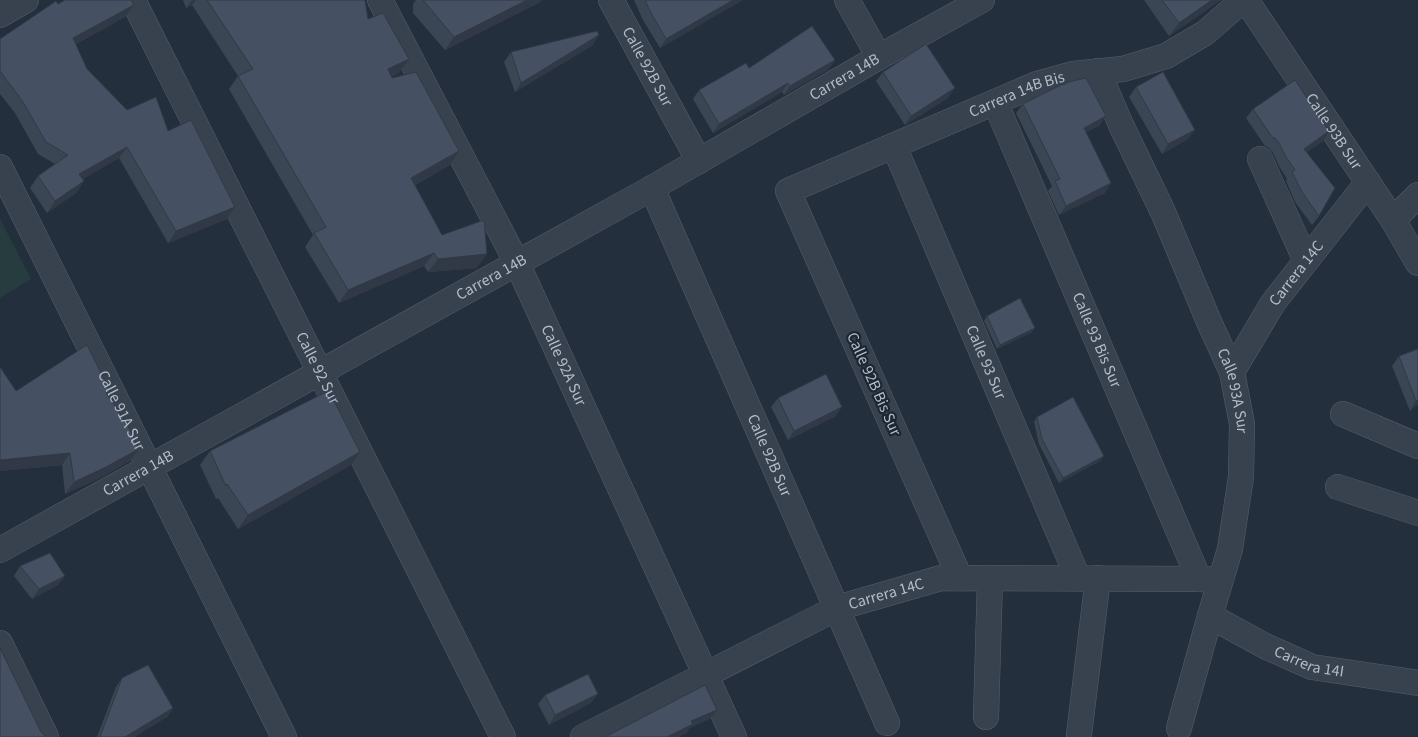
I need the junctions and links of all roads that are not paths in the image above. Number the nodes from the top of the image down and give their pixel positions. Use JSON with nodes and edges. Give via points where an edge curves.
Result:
{"nodes":[{"id":1,"x":26,"y":0,"type":"edge"},
{"id":2,"x":134,"y":0,"type":"edge"},
{"id":3,"x":380,"y":0,"type":"edge"},
{"id":4,"x":611,"y":0,"type":"edge"},
{"id":5,"x":847,"y":0,"type":"edge"},
{"id":6,"x":982,"y":0,"type":"edge"},
{"id":7,"x":1244,"y":0,"type":"edge"},
{"id":8,"x":0,"y":15,"type":"edge"},
{"id":9,"x":879,"y":57,"type":"junction"},
{"id":10,"x":1098,"y":71,"type":"junction"},
{"id":11,"x":994,"y":102,"type":"junction"},
{"id":12,"x":894,"y":146,"type":"junction"},
{"id":13,"x":1260,"y":159,"type":"dead end"},
{"id":14,"x":699,"y":161,"type":"junction"},
{"id":15,"x":0,"y":166,"type":"edge"},
{"id":16,"x":1368,"y":182,"type":"junction"},
{"id":17,"x":652,"y":188,"type":"junction"},
{"id":18,"x":788,"y":191,"type":"joint"},
{"id":19,"x":1418,"y":195,"type":"edge"},
{"id":20,"x":1393,"y":220,"type":"junction"},
{"id":21,"x":1306,"y":261,"type":"junction"},
{"id":22,"x":517,"y":263,"type":"junction"},
{"id":23,"x":1418,"y":263,"type":"edge"},
{"id":24,"x":320,"y":372,"type":"junction"},
{"id":25,"x":1232,"y":372,"type":"junction"},
{"id":26,"x":1343,"y":414,"type":"dead end"},
{"id":27,"x":1418,"y":446,"type":"edge"},
{"id":28,"x":149,"y":467,"type":"junction"},
{"id":29,"x":1338,"y":486,"type":"dead end"},
{"id":30,"x":1418,"y":513,"type":"edge"},
{"id":31,"x":0,"y":550,"type":"edge"},
{"id":32,"x":960,"y":578,"type":"junction"},
{"id":33,"x":990,"y":578,"type":"junction"},
{"id":34,"x":1088,"y":578,"type":"junction"},
{"id":35,"x":1209,"y":580,"type":"junction"},
{"id":36,"x":837,"y":608,"type":"junction"},
{"id":37,"x":1210,"y":616,"type":"junction"},
{"id":38,"x":0,"y":643,"type":"edge"},
{"id":39,"x":706,"y":674,"type":"junction"},
{"id":40,"x":1418,"y":683,"type":"edge"},
{"id":41,"x":986,"y":717,"type":"dead end"},
{"id":42,"x":887,"y":723,"type":"dead end"},
{"id":43,"x":1179,"y":728,"type":"dead end"},
{"id":44,"x":1079,"y":735,"type":"dead end"},
{"id":45,"x":46,"y":737,"type":"edge"},
{"id":46,"x":284,"y":737,"type":"edge"},
{"id":47,"x":504,"y":737,"type":"edge"},
{"id":48,"x":583,"y":737,"type":"edge"},
{"id":49,"x":734,"y":737,"type":"edge"}],
"edges":[{"from":1,"to":8,"type":"street"},
{"from":2,"to":24,"type":"street","name":"Calle 92 Sur"},
{"from":3,"to":22,"type":"street","name":"Calle 92A Sur"},
{"from":4,"to":14,"type":"street","name":"Calle 92B Sur"},
{"from":5,"to":9,"type":"street"},
{"from":6,"to":9,"type":"street","name":"Carrera 14B"},
{"from":7,"to":10,"type":"street","name":"Carrera 14B Bis","via":[[1205,33],[1166,56],[1123,69]]},
{"from":7,"to":16,"type":"street","name":"Calle 93B Sur"},
{"from":9,"to":14,"type":"street","name":"Carrera 14B"},
{"from":10,"to":11,"type":"street","name":"Carrera 14B Bis","via":[[1037,84]]},
{"from":10,"to":25,"type":"street","name":"Calle 93A Sur"},
{"from":11,"to":12,"type":"street","name":"Carrera 14B Bis"},
{"from":11,"to":35,"type":"street","name":"Calle 93 Bis Sur"},
{"from":12,"to":18,"type":"street","name":"Carrera 14B Bis"},
{"from":12,"to":34,"type":"street","name":"Calle 93 Sur"},
{"from":13,"to":21,"type":"street"},
{"from":14,"to":17,"type":"street","name":"Carrera 14B"},
{"from":15,"to":28,"type":"street","name":"Calle 91A Sur"},
{"from":16,"to":20,"type":"street","name":"Calle 93B Sur"},
{"from":16,"to":21,"type":"street","name":"Carrera 14C"},
{"from":17,"to":22,"type":"street","name":"Carrera 14B"},
{"from":17,"to":36,"type":"street","name":"Calle 92B Sur"},
{"from":18,"to":32,"type":"street","name":"Calle 92B Bis Sur"},
{"from":19,"to":20,"type":"street"},
{"from":20,"to":23,"type":"street","name":"Calle 93B Sur"},
{"from":21,"to":25,"type":"street","name":"Carrera 14C","via":[[1273,303]]},
{"from":22,"to":24,"type":"street","name":"Carrera 14B"},
{"from":22,"to":39,"type":"street","name":"Calle 92A Sur"},
{"from":24,"to":28,"type":"street","name":"Carrera 14B"},
{"from":24,"to":47,"type":"street","name":"Calle 92 Sur"},
{"from":25,"to":35,"type":"street","name":"Calle 93A Sur","via":[[1242,424],[1241,477],[1230,549]]},
{"from":26,"to":27,"type":"street"},
{"from":28,"to":31,"type":"street","name":"Carrera 14B"},
{"from":28,"to":46,"type":"street","name":"Calle 91A Sur"},
{"from":29,"to":30,"type":"street"},
{"from":32,"to":33,"type":"street","name":"Carrera 14C"},
{"from":32,"to":36,"type":"street","name":"Carrera 14C","via":[[941,578]]},
{"from":33,"to":34,"type":"street","name":"Carrera 14C"},
{"from":33,"to":41,"type":"street"},
{"from":34,"to":35,"type":"street","name":"Carrera 14C"},
{"from":34,"to":44,"type":"street","name":"Calle 93 Sur"},
{"from":35,"to":37,"type":"street","name":"Calle 93A Sur"},
{"from":36,"to":39,"type":"street","name":"Carrera 14C"},
{"from":36,"to":42,"type":"street","name":"Calle 92B Sur"},
{"from":37,"to":40,"type":"street","name":"Carrera 14I","via":[[1312,667]]},
{"from":37,"to":43,"type":"street","name":"Calle 93A Sur"},
{"from":38,"to":45,"type":"street"},
{"from":39,"to":48,"type":"street","name":"Carrera 14C"},
{"from":39,"to":49,"type":"street","name":"Calle 92A Sur"}]}
